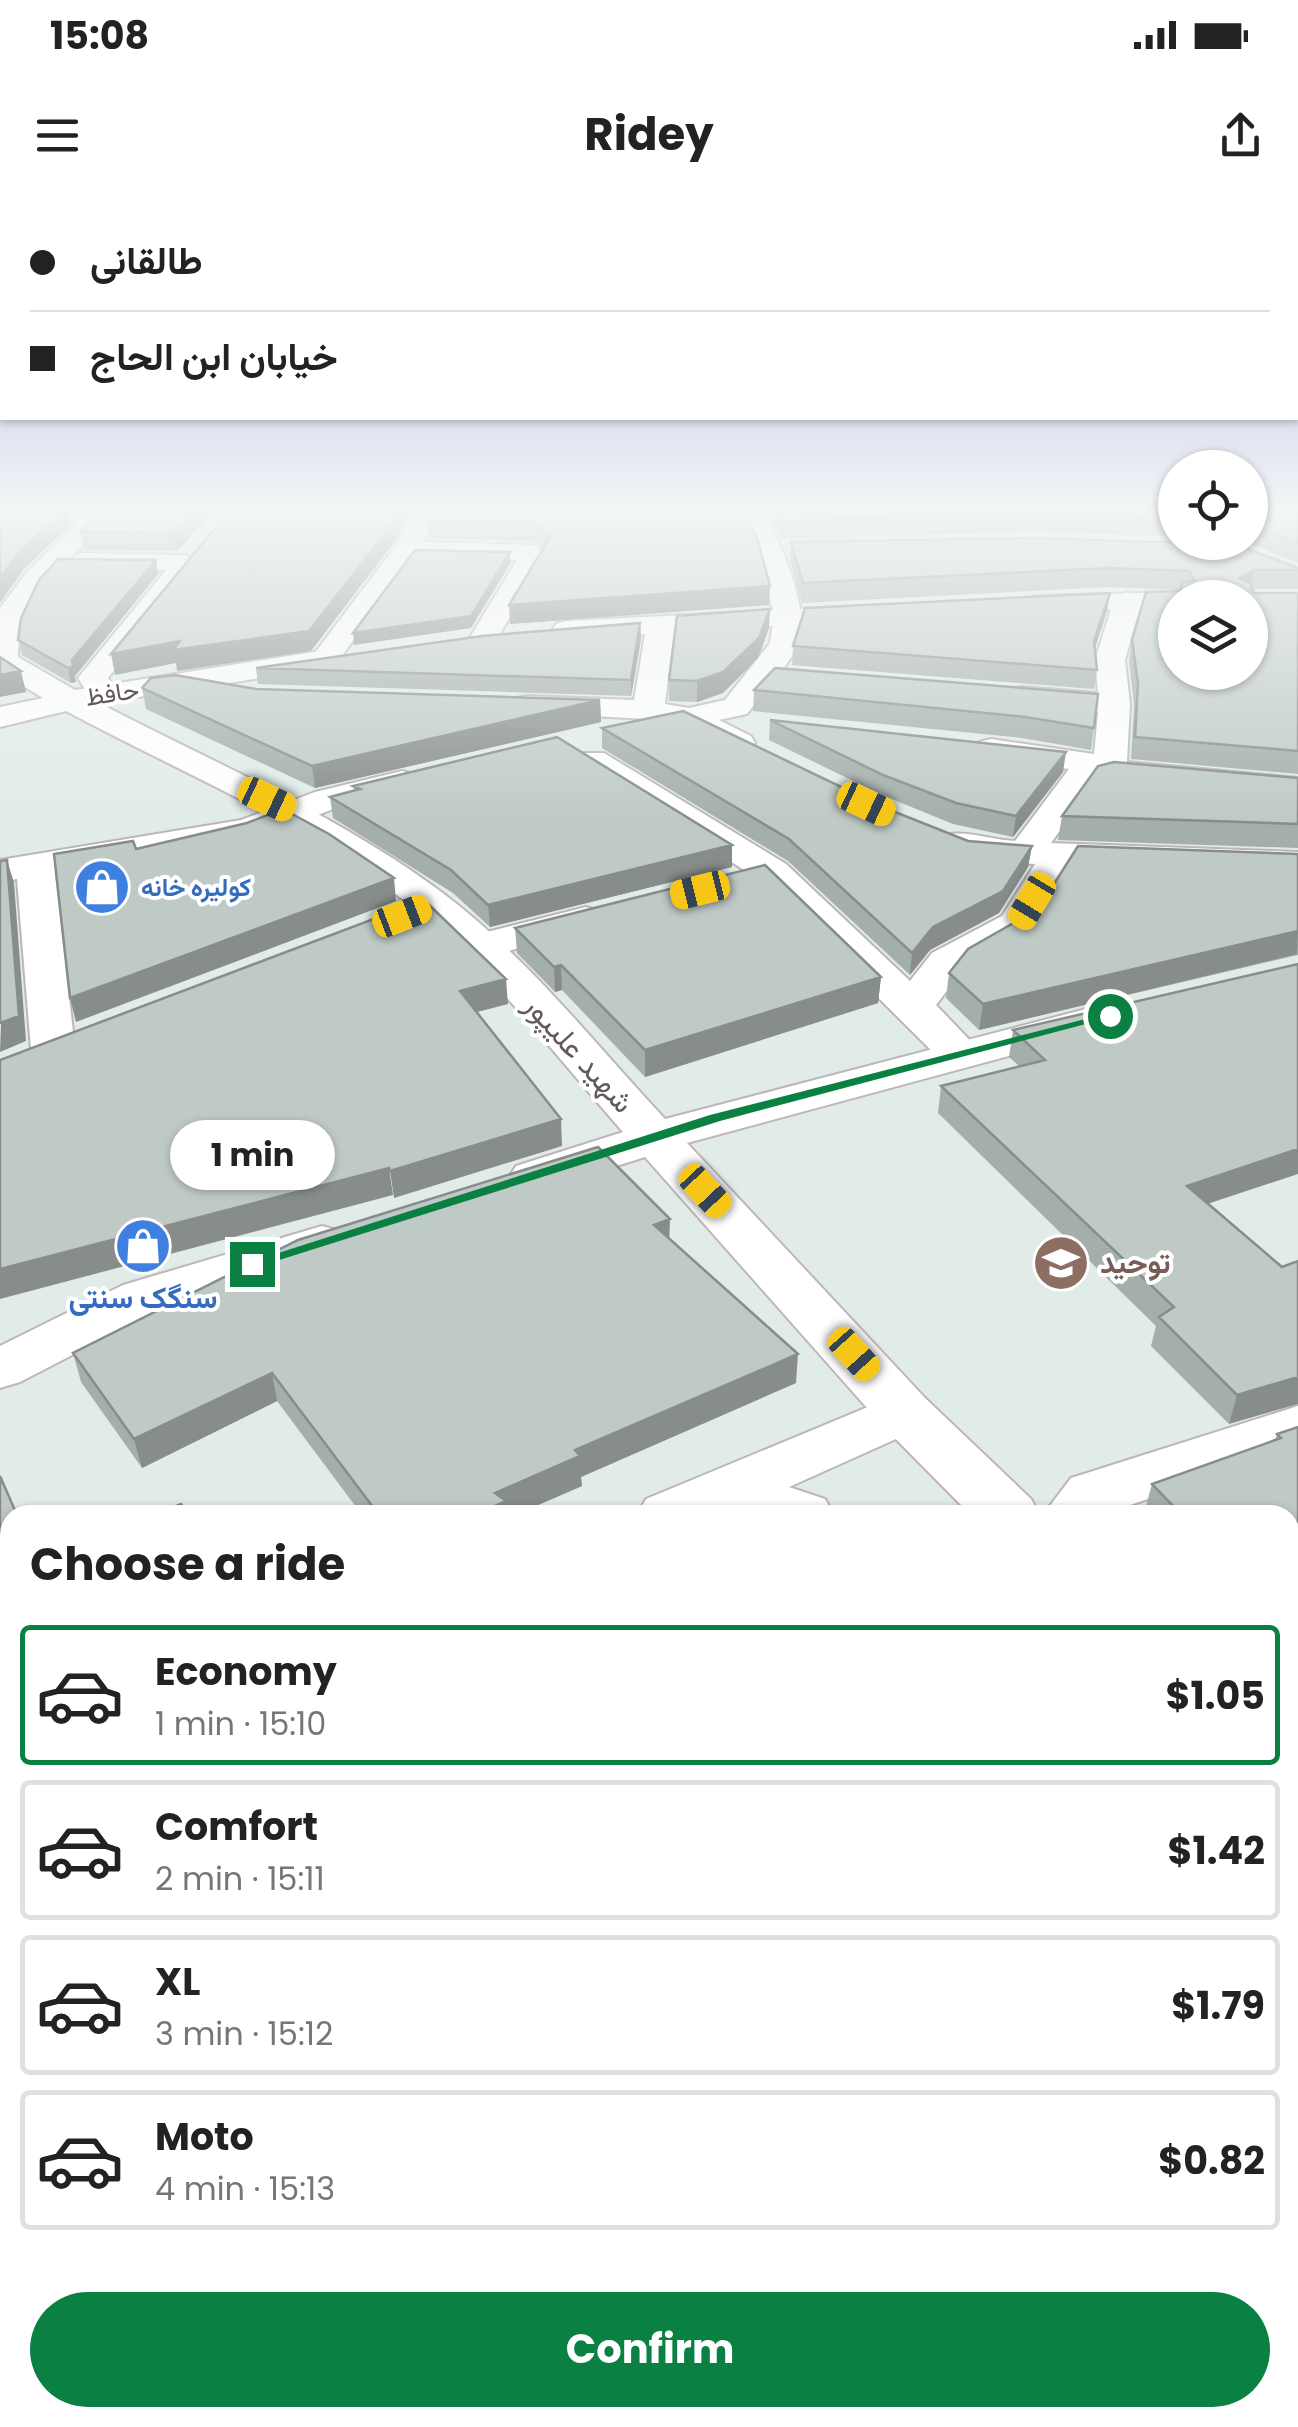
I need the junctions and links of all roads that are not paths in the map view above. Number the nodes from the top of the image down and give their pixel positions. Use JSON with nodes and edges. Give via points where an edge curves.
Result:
{"nodes":[{"id":1,"x":147,"y":614,"type":"edge"},
{"id":2,"x":358,"y":614,"type":"edge"},
{"id":3,"x":491,"y":614,"type":"edge"},
{"id":4,"x":822,"y":614,"type":"edge"},
{"id":5,"x":1124,"y":614,"type":"edge"},
{"id":6,"x":788,"y":615,"type":"junction"},
{"id":7,"x":4,"y":620,"type":"edge"},
{"id":8,"x":661,"y":623,"type":"junction"},
{"id":9,"x":365,"y":653,"type":"edge"},
{"id":10,"x":326,"y":658,"type":"junction"},
{"id":11,"x":764,"y":675,"type":"junction"},
{"id":12,"x":802,"y":678,"type":"edge"},
{"id":13,"x":175,"y":683,"type":"junction"},
{"id":14,"x":87,"y":691,"type":"junction"},
{"id":15,"x":997,"y":694,"type":"edge"},
{"id":16,"x":278,"y":698,"type":"edge"},
{"id":17,"x":1114,"y":704,"type":"junction"},
{"id":18,"x":498,"y":706,"type":"edge"},
{"id":19,"x":648,"y":710,"type":"junction"},
{"id":20,"x":0,"y":717,"type":"edge"},
{"id":21,"x":689,"y":718,"type":"junction"},
{"id":22,"x":769,"y":742,"type":"edge"},
{"id":23,"x":962,"y":746,"type":"edge"},
{"id":24,"x":1110,"y":771,"type":"junction"},
{"id":25,"x":436,"y":773,"type":"edge"},
{"id":26,"x":1298,"y":788,"type":"edge"},
{"id":27,"x":294,"y":812,"type":"junction"},
{"id":28,"x":930,"y":832,"type":"edge"},
{"id":29,"x":1042,"y":853,"type":"junction"},
{"id":30,"x":1298,"y":863,"type":"edge"},
{"id":31,"x":18,"y":868,"type":"edge"},
{"id":32,"x":774,"y":872,"type":"junction"},
{"id":33,"x":718,"y":886,"type":"edge"},
{"id":34,"x":436,"y":902,"type":"junction"},
{"id":35,"x":627,"y":909,"type":"edge"},
{"id":36,"x":382,"y":923,"type":"edge"},
{"id":37,"x":481,"y":946,"type":"junction"},
{"id":38,"x":913,"y":1006,"type":"junction"},
{"id":39,"x":1128,"y":1012,"type":"edge"},
{"id":40,"x":92,"y":1033,"type":"edge"},
{"id":41,"x":959,"y":1052,"type":"junction"},
{"id":42,"x":656,"y":1139,"type":"junction"},
{"id":43,"x":484,"y":1192,"type":"edge"},
{"id":44,"x":370,"y":1227,"type":"edge"},
{"id":45,"x":0,"y":1369,"type":"edge"},
{"id":46,"x":904,"y":1412,"type":"junction"},
{"id":47,"x":1298,"y":1427,"type":"edge"},
{"id":48,"x":726,"y":1490,"type":"junction"},
{"id":49,"x":691,"y":1505,"type":"edge"},
{"id":50,"x":772,"y":1505,"type":"edge"},
{"id":51,"x":999,"y":1505,"type":"edge"},
{"id":52,"x":1083,"y":1505,"type":"edge"}],
"edges":[{"from":1,"to":14,"type":"street"},
{"from":2,"to":10,"type":"street"},
{"from":3,"to":8,"type":"street","via":[[473,640]]},
{"from":4,"to":6,"type":"street"},
{"from":5,"to":17,"type":"street","via":[[1110,660]]},
{"from":6,"to":8,"type":"street"},
{"from":6,"to":11,"type":"street","via":[[784,644]]},
{"from":7,"to":14,"type":"street","name":"شهید علیپور","via":[[2,662]]},
{"from":8,"to":19,"type":"street"},
{"from":9,"to":10,"type":"street","name":"حافظ"},
{"from":10,"to":13,"type":"street","name":"حافظ"},
{"from":11,"to":12,"type":"street"},
{"from":11,"to":21,"type":"street","via":[[736,707]]},
{"from":13,"to":14,"type":"street","name":"حافظ"},
{"from":13,"to":16,"type":"street"},
{"from":14,"to":20,"type":"street","name":"حافظ"},
{"from":14,"to":27,"type":"street","name":"شهید علیپور"},
{"from":15,"to":17,"type":"street"},
{"from":17,"to":24,"type":"street"},
{"from":18,"to":19,"type":"street"},
{"from":19,"to":21,"type":"street"},
{"from":21,"to":22,"type":"street"},
{"from":21,"to":32,"type":"street","via":[[563,742]]},
{"from":23,"to":24,"type":"street"},
{"from":24,"to":26,"type":"street"},
{"from":24,"to":29,"type":"street","via":[[1080,777]]},
{"from":25,"to":27,"type":"street"},
{"from":27,"to":31,"type":"street","via":[[249,830]]},
{"from":27,"to":34,"type":"street","name":"شهید علیپور"},
{"from":28,"to":29,"type":"street","via":[[980,852]]},
{"from":29,"to":30,"type":"street"},
{"from":29,"to":38,"type":"street","via":[[1017,924],[947,962]]},
{"from":31,"to":40,"type":"street","via":[[35,1056]]},
{"from":32,"to":33,"type":"street"},
{"from":32,"to":38,"type":"street"},
{"from":34,"to":36,"type":"street"},
{"from":34,"to":37,"type":"street","name":"شهید علیپور"},
{"from":35,"to":37,"type":"street"},
{"from":37,"to":42,"type":"street","name":"شهید علیپور"},
{"from":38,"to":41,"type":"street"},
{"from":39,"to":41,"type":"street"},
{"from":41,"to":42,"type":"street"},
{"from":42,"to":43,"type":"street"},
{"from":42,"to":46,"type":"street","name":"شهید علیپور"},
{"from":44,"to":45,"type":"street","via":[[142,1298]]},
{"from":46,"to":48,"type":"street"},
{"from":46,"to":51,"type":"street","name":"شهید علیپور"},
{"from":47,"to":52,"type":"street","via":[[1093,1494]]},
{"from":48,"to":49,"type":"street"},
{"from":48,"to":50,"type":"street"}]}
